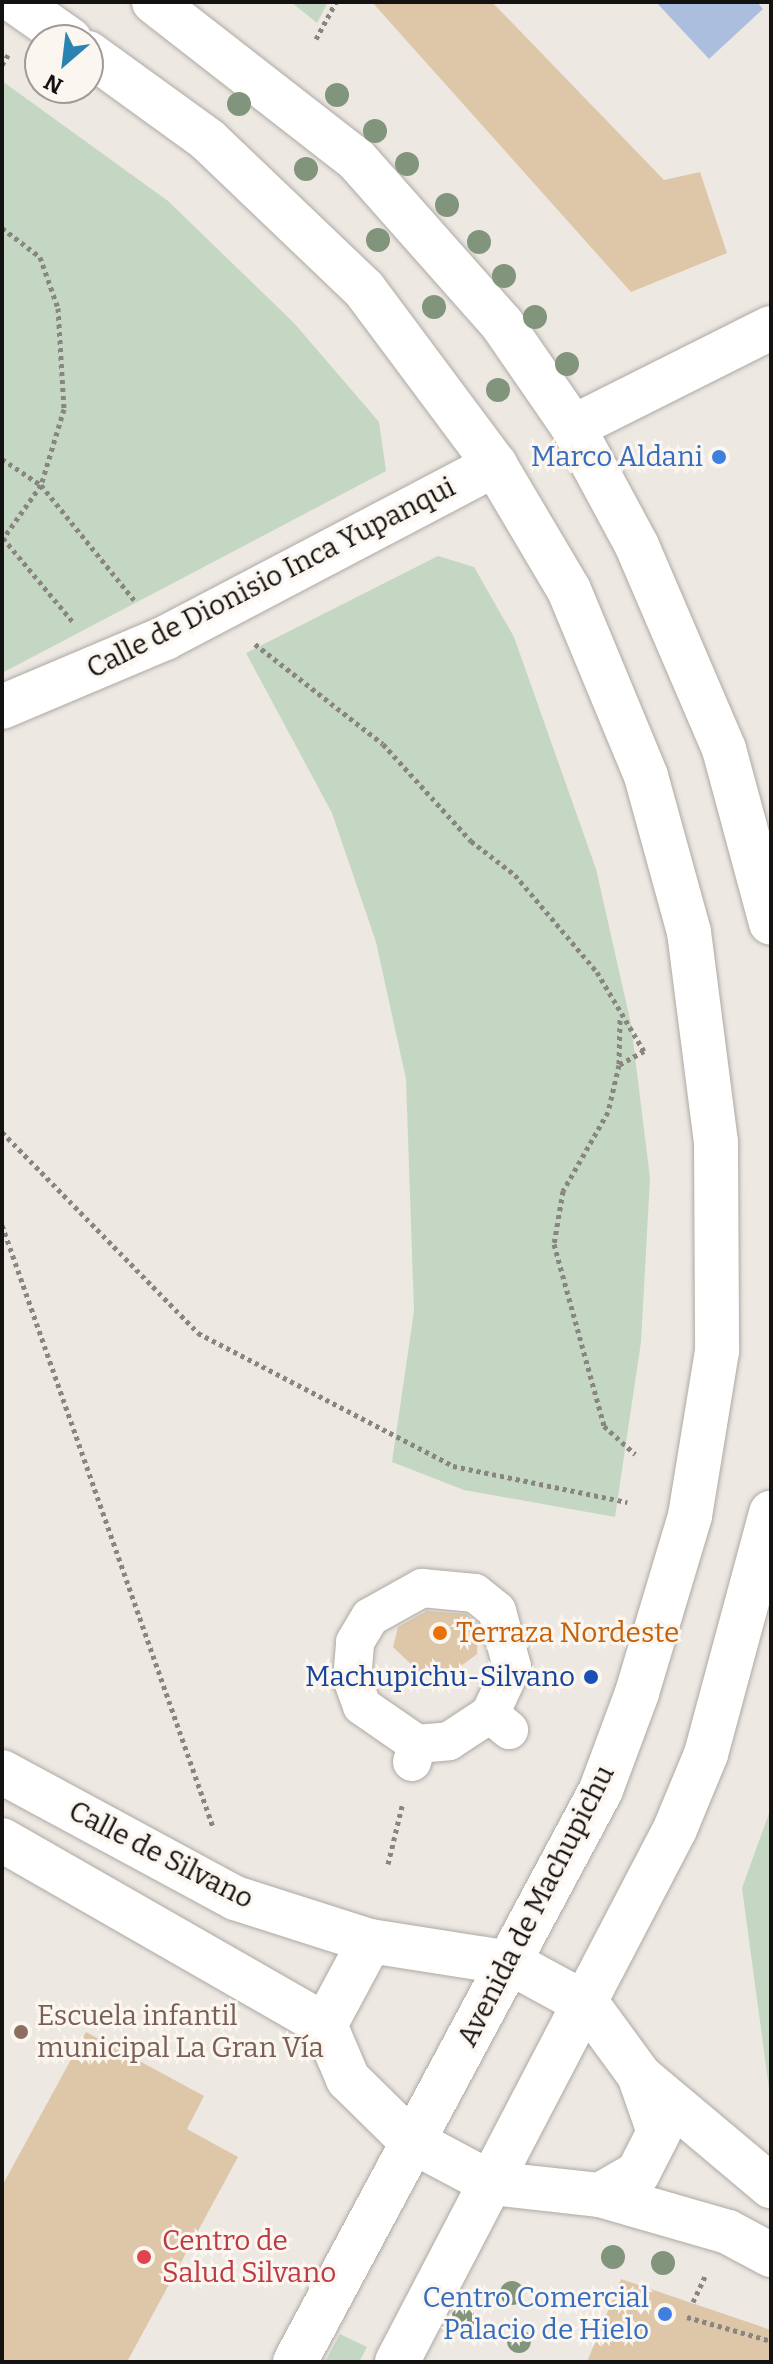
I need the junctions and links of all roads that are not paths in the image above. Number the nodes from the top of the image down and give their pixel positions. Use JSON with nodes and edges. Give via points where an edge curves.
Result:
{"nodes":[{"id":1,"x":16,"y":2,"type":"edge"},
{"id":2,"x":154,"y":2,"type":"edge"},
{"id":3,"x":47,"y":24,"type":"edge"},
{"id":4,"x":104,"y":65,"type":"edge"},
{"id":5,"x":771,"y":328,"type":"edge"},
{"id":6,"x":573,"y":427,"type":"junction"},
{"id":7,"x":495,"y":465,"type":"junction"},
{"id":8,"x":2,"y":707,"type":"edge"},
{"id":9,"x":771,"y":923,"type":"edge"},
{"id":10,"x":770,"y":1529,"type":"edge"},
{"id":11,"x":415,"y":1753,"type":"joint"},
{"id":12,"x":2,"y":1772,"type":"edge"},
{"id":13,"x":2,"y":1840,"type":"edge"},
{"id":14,"x":370,"y":1941,"type":"junction"},
{"id":15,"x":511,"y":1963,"type":"junction"},
{"id":16,"x":588,"y":2005,"type":"junction"},
{"id":17,"x":325,"y":2025,"type":"junction"},
{"id":18,"x":639,"y":2075,"type":"junction"},
{"id":19,"x":410,"y":2140,"type":"junction"},
{"id":20,"x":491,"y":2183,"type":"junction"},
{"id":21,"x":771,"y":2186,"type":"edge"},
{"id":22,"x":600,"y":2195,"type":"junction"},
{"id":23,"x":771,"y":2255,"type":"edge"},
{"id":24,"x":295,"y":2362,"type":"edge"},
{"id":25,"x":397,"y":2362,"type":"edge"}],
"edges":[{"from":1,"to":3,"type":"street"},
{"from":2,"to":6,"type":"street","via":[[356,159],[502,324]]},
{"from":4,"to":7,"type":"street","name":"Avenida de Machupichu","via":[[208,140],[364,289]]},
{"from":5,"to":6,"type":"street"},
{"from":6,"to":9,"type":"street","via":[[637,546],[724,749]]},
{"from":7,"to":8,"type":"street","name":"Calle de Dionisio Inca Yupanqui","via":[[190,623]]},
{"from":7,"to":15,"type":"street","name":"Avenida de Machupichu","via":[[569,590],[646,776],[689,932],[716,1142],[717,1351],[690,1516],[601,1790]]},
{"from":10,"to":16,"type":"street","via":[[706,1754]]},
{"from":11,"to":11,"type":"street","via":[[500,1722],[512,1667],[497,1611],[475,1593],[451,1588],[395,1597],[355,1642],[352,1679],[362,1706]]},
{"from":12,"to":14,"type":"street","name":"Calle de Silvano","via":[[235,1898]]},
{"from":13,"to":17,"type":"street"},
{"from":14,"to":15,"type":"street","name":"Calle de Silvano"},
{"from":14,"to":17,"type":"street"},
{"from":15,"to":16,"type":"street","name":"Calle de Silvano"},
{"from":15,"to":19,"type":"street","name":"Avenida de Machupichu"},
{"from":16,"to":18,"type":"street"},
{"from":16,"to":20,"type":"street"},
{"from":17,"to":19,"type":"street","via":[[348,2079]]},
{"from":18,"to":21,"type":"street"},
{"from":18,"to":22,"type":"street","via":[[659,2132],[638,2173]]},
{"from":19,"to":20,"type":"street"},
{"from":19,"to":24,"type":"street","name":"Avenida de Machupichu"},
{"from":20,"to":22,"type":"street"},
{"from":20,"to":25,"type":"street"},
{"from":22,"to":23,"type":"street","via":[[728,2232]]}]}
